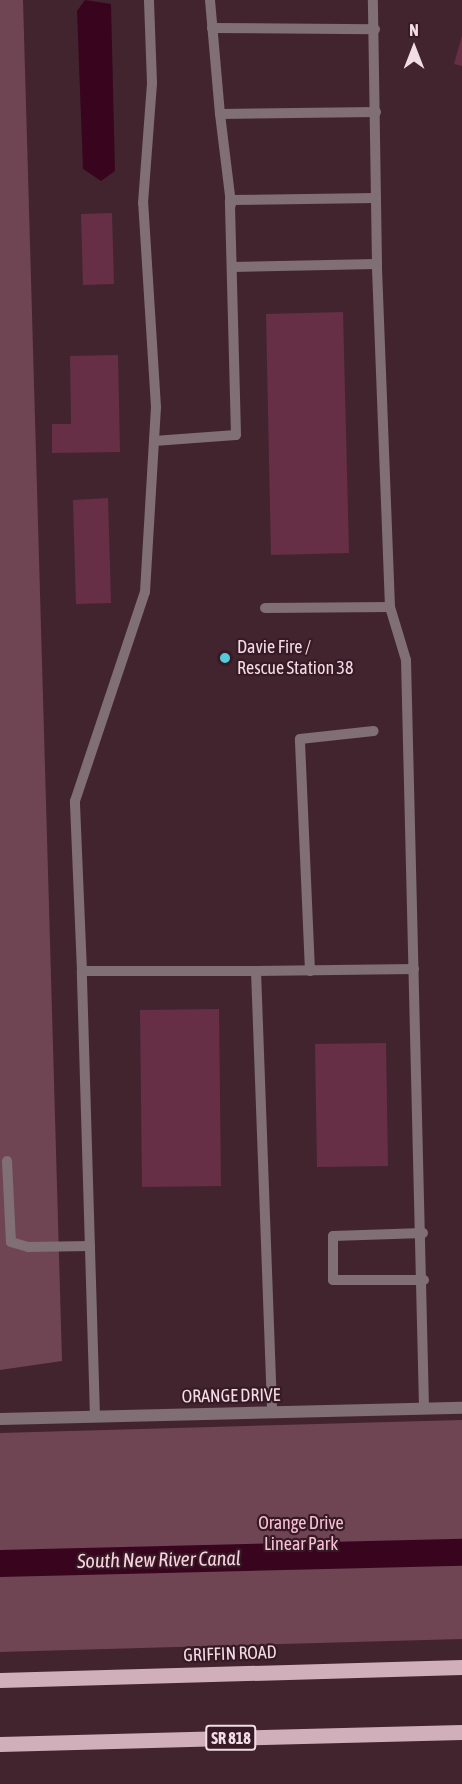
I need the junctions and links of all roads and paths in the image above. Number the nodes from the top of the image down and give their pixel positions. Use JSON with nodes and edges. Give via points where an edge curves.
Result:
{"nodes":[{"id":1,"x":149,"y":0,"type":"edge"},
{"id":2,"x":210,"y":0,"type":"edge"},
{"id":3,"x":373,"y":0,"type":"edge"},
{"id":4,"x":212,"y":28,"type":"junction"},
{"id":5,"x":375,"y":29,"type":"junction"},
{"id":6,"x":376,"y":112,"type":"junction"},
{"id":7,"x":219,"y":114,"type":"junction"},
{"id":8,"x":376,"y":198,"type":"junction"},
{"id":9,"x":231,"y":204,"type":"junction"},
{"id":10,"x":377,"y":264,"type":"junction"},
{"id":11,"x":233,"y":267,"type":"junction"},
{"id":12,"x":154,"y":441,"type":"junction"},
{"id":13,"x":390,"y":607,"type":"junction"},
{"id":14,"x":264,"y":608,"type":"dead end"},
{"id":15,"x":374,"y":731,"type":"dead end"},
{"id":16,"x":414,"y":969,"type":"junction"},
{"id":17,"x":82,"y":971,"type":"junction"},
{"id":18,"x":256,"y":971,"type":"junction"},
{"id":19,"x":310,"y":971,"type":"junction"},
{"id":20,"x":7,"y":1161,"type":"dead end"},
{"id":21,"x":423,"y":1233,"type":"junction"},
{"id":22,"x":90,"y":1246,"type":"junction"},
{"id":23,"x":424,"y":1280,"type":"junction"},
{"id":24,"x":424,"y":1408,"type":"junction"},
{"id":25,"x":462,"y":1408,"type":"edge"},
{"id":26,"x":272,"y":1413,"type":"junction"},
{"id":27,"x":95,"y":1417,"type":"junction"},
{"id":28,"x":0,"y":1419,"type":"edge"},
{"id":29,"x":462,"y":1667,"type":"edge"},
{"id":30,"x":0,"y":1680,"type":"edge"},
{"id":31,"x":462,"y":1732,"type":"edge"},
{"id":32,"x":0,"y":1744,"type":"edge"}],
"edges":[{"from":1,"to":12,"type":"lane","via":[[152,83],[142,202]]},
{"from":2,"to":4,"type":"lane"},
{"from":3,"to":5,"type":"lane"},
{"from":4,"to":5,"type":"lane"},
{"from":4,"to":7,"type":"lane"},
{"from":5,"to":6,"type":"lane"},
{"from":6,"to":7,"type":"lane"},
{"from":6,"to":8,"type":"lane"},
{"from":7,"to":9,"type":"lane"},
{"from":8,"to":9,"type":"lane"},
{"from":8,"to":10,"type":"lane"},
{"from":9,"to":11,"type":"lane"},
{"from":10,"to":11,"type":"lane"},
{"from":10,"to":13,"type":"lane"},
{"from":11,"to":12,"type":"lane","via":[[236,435]]},
{"from":12,"to":17,"type":"lane","via":[[145,592],[75,801]]},
{"from":13,"to":14,"type":"lane"},
{"from":13,"to":16,"type":"lane","via":[[406,660]]},
{"from":15,"to":19,"type":"lane","via":[[300,739]]},
{"from":16,"to":19,"type":"lane"},
{"from":16,"to":21,"type":"lane"},
{"from":17,"to":18,"type":"lane"},
{"from":17,"to":22,"type":"lane"},
{"from":18,"to":19,"type":"lane"},
{"from":18,"to":26,"type":"lane"},
{"from":20,"to":22,"type":"lane","via":[[11,1242],[28,1247]]},
{"from":21,"to":23,"type":"lane"},
{"from":21,"to":23,"type":"lane","via":[[333,1236],[333,1280]]},
{"from":22,"to":27,"type":"lane"},
{"from":23,"to":24,"type":"lane"},
{"from":24,"to":25,"type":"street","name":"ORANGE DRIVE"},
{"from":24,"to":26,"type":"street","name":"ORANGE DRIVE"},
{"from":26,"to":27,"type":"street","name":"ORANGE DRIVE"},
{"from":27,"to":28,"type":"street","name":"ORANGE DRIVE"},
{"from":29,"to":30,"type":"main road","name":"GRIFFIN ROAD"},
{"from":31,"to":32,"type":"main road","number":"SR 818"}]}
